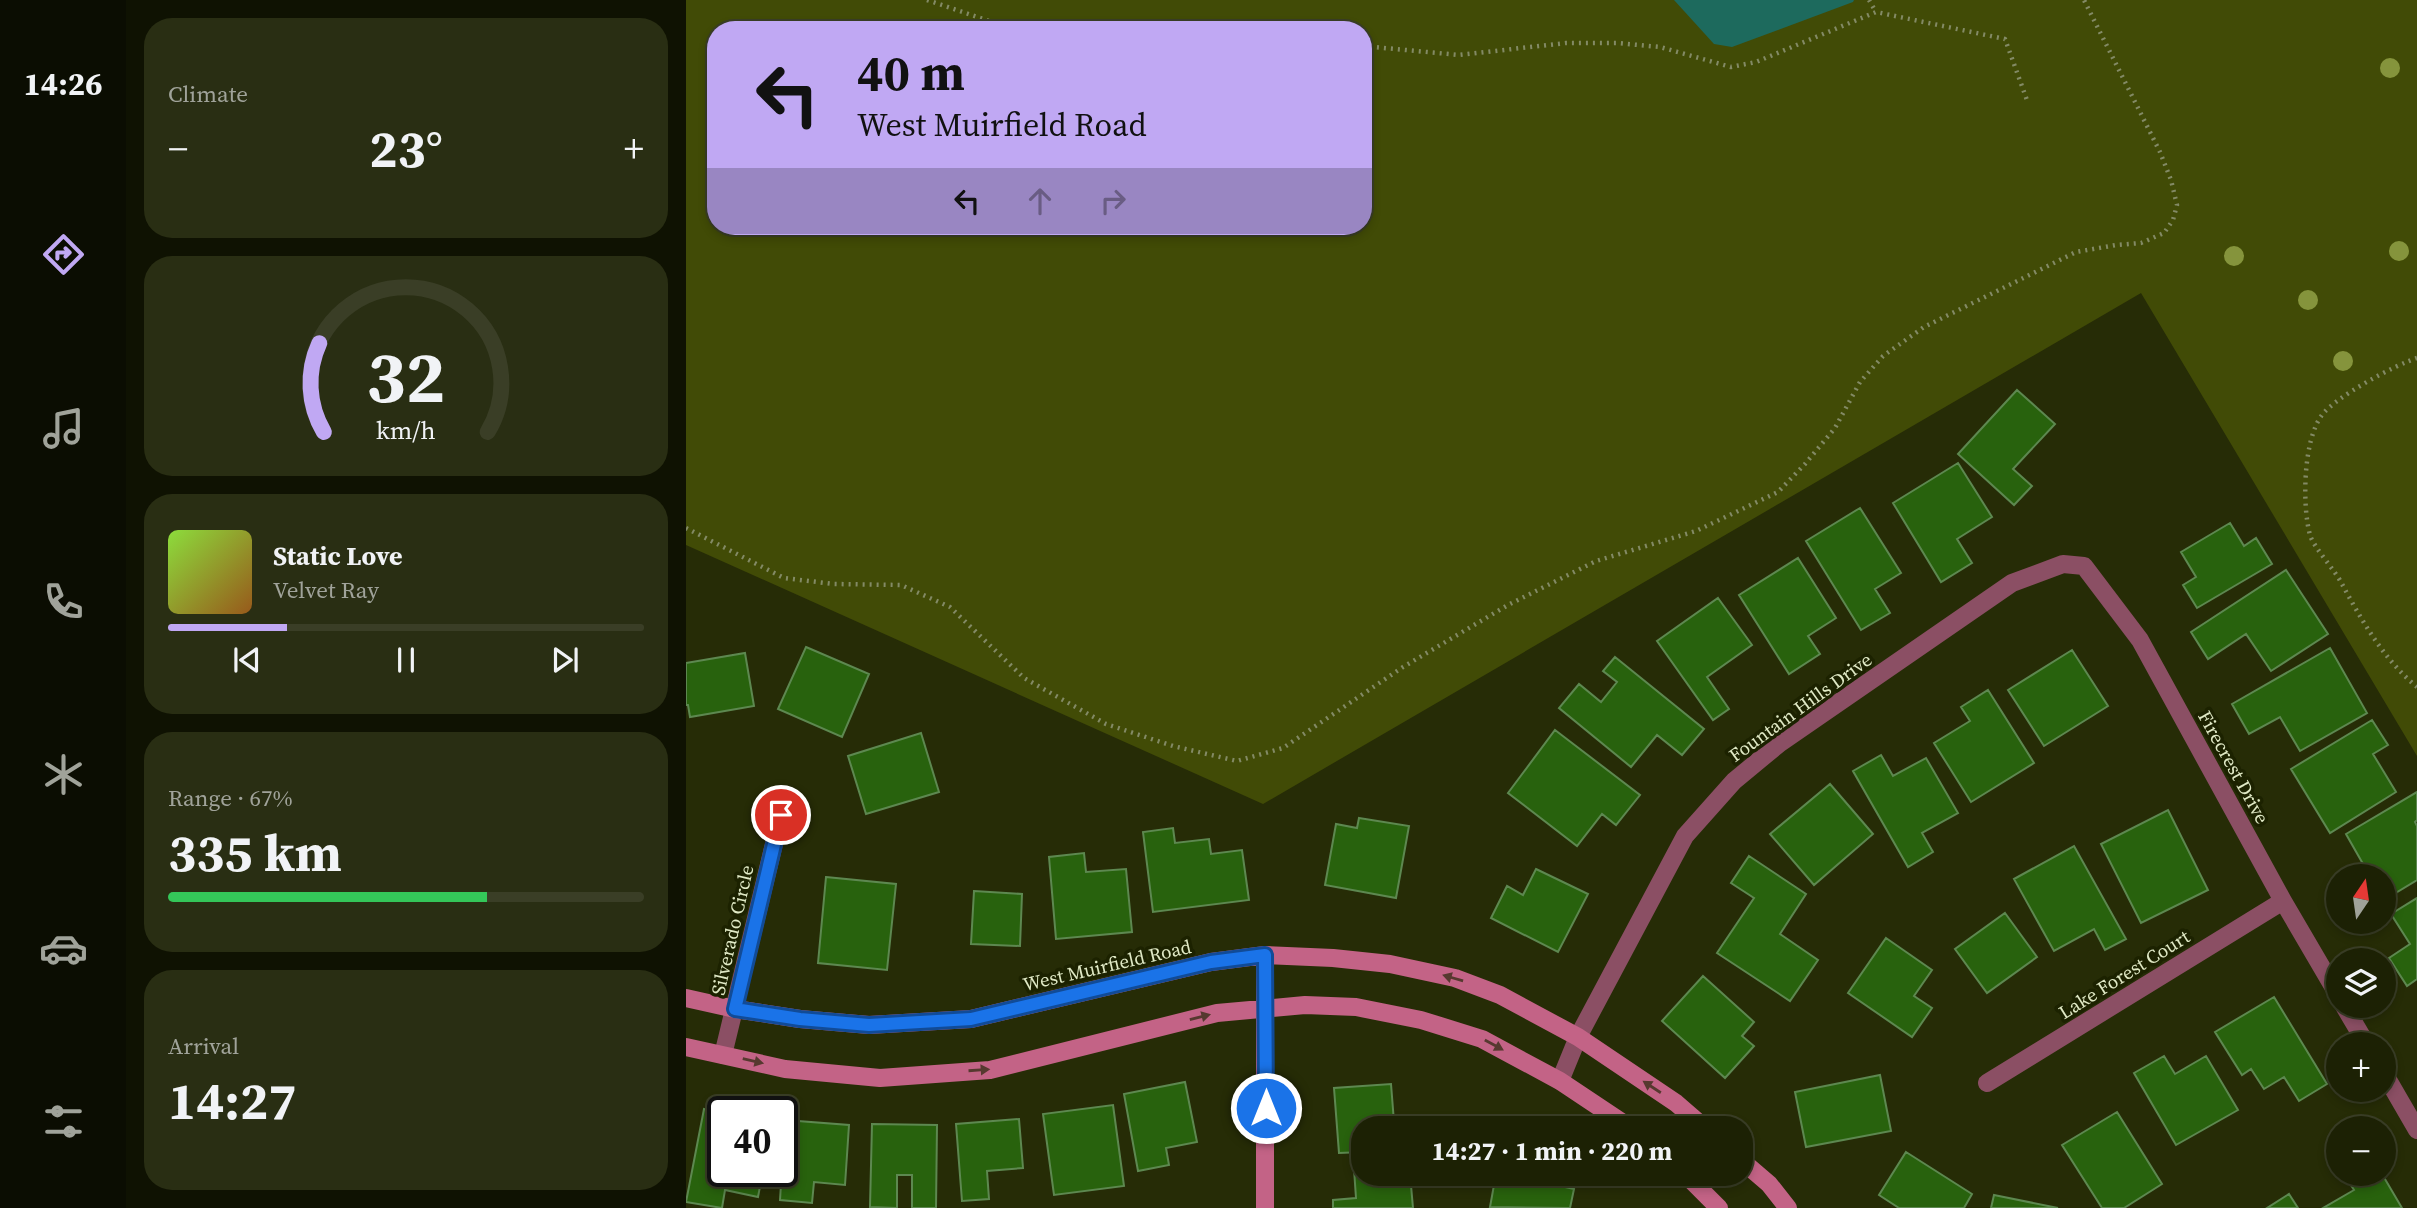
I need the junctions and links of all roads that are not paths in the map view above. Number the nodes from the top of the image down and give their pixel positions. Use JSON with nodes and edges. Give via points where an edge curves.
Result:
{"nodes":[{"id":1,"x":2084,"y":566,"type":"joint"},
{"id":2,"x":781,"y":815,"type":"dead end"},
{"id":3,"x":2283,"y":901,"type":"junction"},
{"id":4,"x":1265,"y":955,"type":"junction"},
{"id":5,"x":2326,"y":974,"type":"edge"},
{"id":6,"x":686,"y":998,"type":"edge"},
{"id":7,"x":735,"y":1009,"type":"junction"},
{"id":8,"x":1266,"y":1009,"type":"junction"},
{"id":9,"x":1578,"y":1037,"type":"junction"},
{"id":10,"x":686,"y":1047,"type":"edge"},
{"id":11,"x":723,"y":1055,"type":"junction"},
{"id":12,"x":1560,"y":1082,"type":"junction"},
{"id":13,"x":1987,"y":1083,"type":"dead end"},
{"id":14,"x":2396,"y":1094,"type":"edge"},
{"id":15,"x":1612,"y":1116,"type":"edge"},
{"id":16,"x":1691,"y":1116,"type":"edge"},
{"id":17,"x":2417,"y":1130,"type":"edge"},
{"id":18,"x":1753,"y":1170,"type":"edge"},
{"id":19,"x":1697,"y":1186,"type":"edge"},
{"id":20,"x":1265,"y":1208,"type":"edge"},
{"id":21,"x":1719,"y":1208,"type":"edge"},
{"id":22,"x":1788,"y":1208,"type":"edge"}],
"edges":[{"from":1,"to":3,"type":"street","name":"Firecrest Drive","via":[[2140,640]]},
{"from":1,"to":9,"type":"street","name":"Fountain Hills Drive","via":[[2063,564],[2012,583],[1780,743],[1734,781],[1685,836]]},
{"from":2,"to":7,"type":"street","name":"Silverado Circle"},
{"from":3,"to":5,"type":"street","name":"Firecrest Drive"},
{"from":3,"to":13,"type":"street","name":"Lake Forest Court"},
{"from":4,"to":7,"type":"street","name":"West Muirfield Road","via":[[1211,962],[971,1019],[869,1025]]},
{"from":4,"to":8,"type":"street"},
{"from":9,"to":4,"type":"street","name":"West Muirfield Road","one_way":true,"via":[[1500,995],[1455,978],[1390,964]]},
{"from":6,"to":7,"type":"street","name":"West Muirfield Road"},
{"from":7,"to":11,"type":"street","name":"Silverado Circle"},
{"from":11,"to":8,"type":"street","one_way":true,"via":[[785,1069],[880,1077],[990,1070],[1217,1013]]},
{"from":8,"to":12,"type":"street","one_way":true,"via":[[1356,1006],[1421,1020],[1482,1039]]},
{"from":8,"to":20,"type":"street"},
{"from":9,"to":12,"type":"street","name":"Fountain Hills Drive"},
{"from":16,"to":9,"type":"street","name":"West Muirfield Road","one_way":true},
{"from":10,"to":11,"type":"street"},
{"from":12,"to":15,"type":"street"},
{"from":14,"to":17,"type":"street"},
{"from":18,"to":22,"type":"street"},
{"from":19,"to":21,"type":"street"}]}
